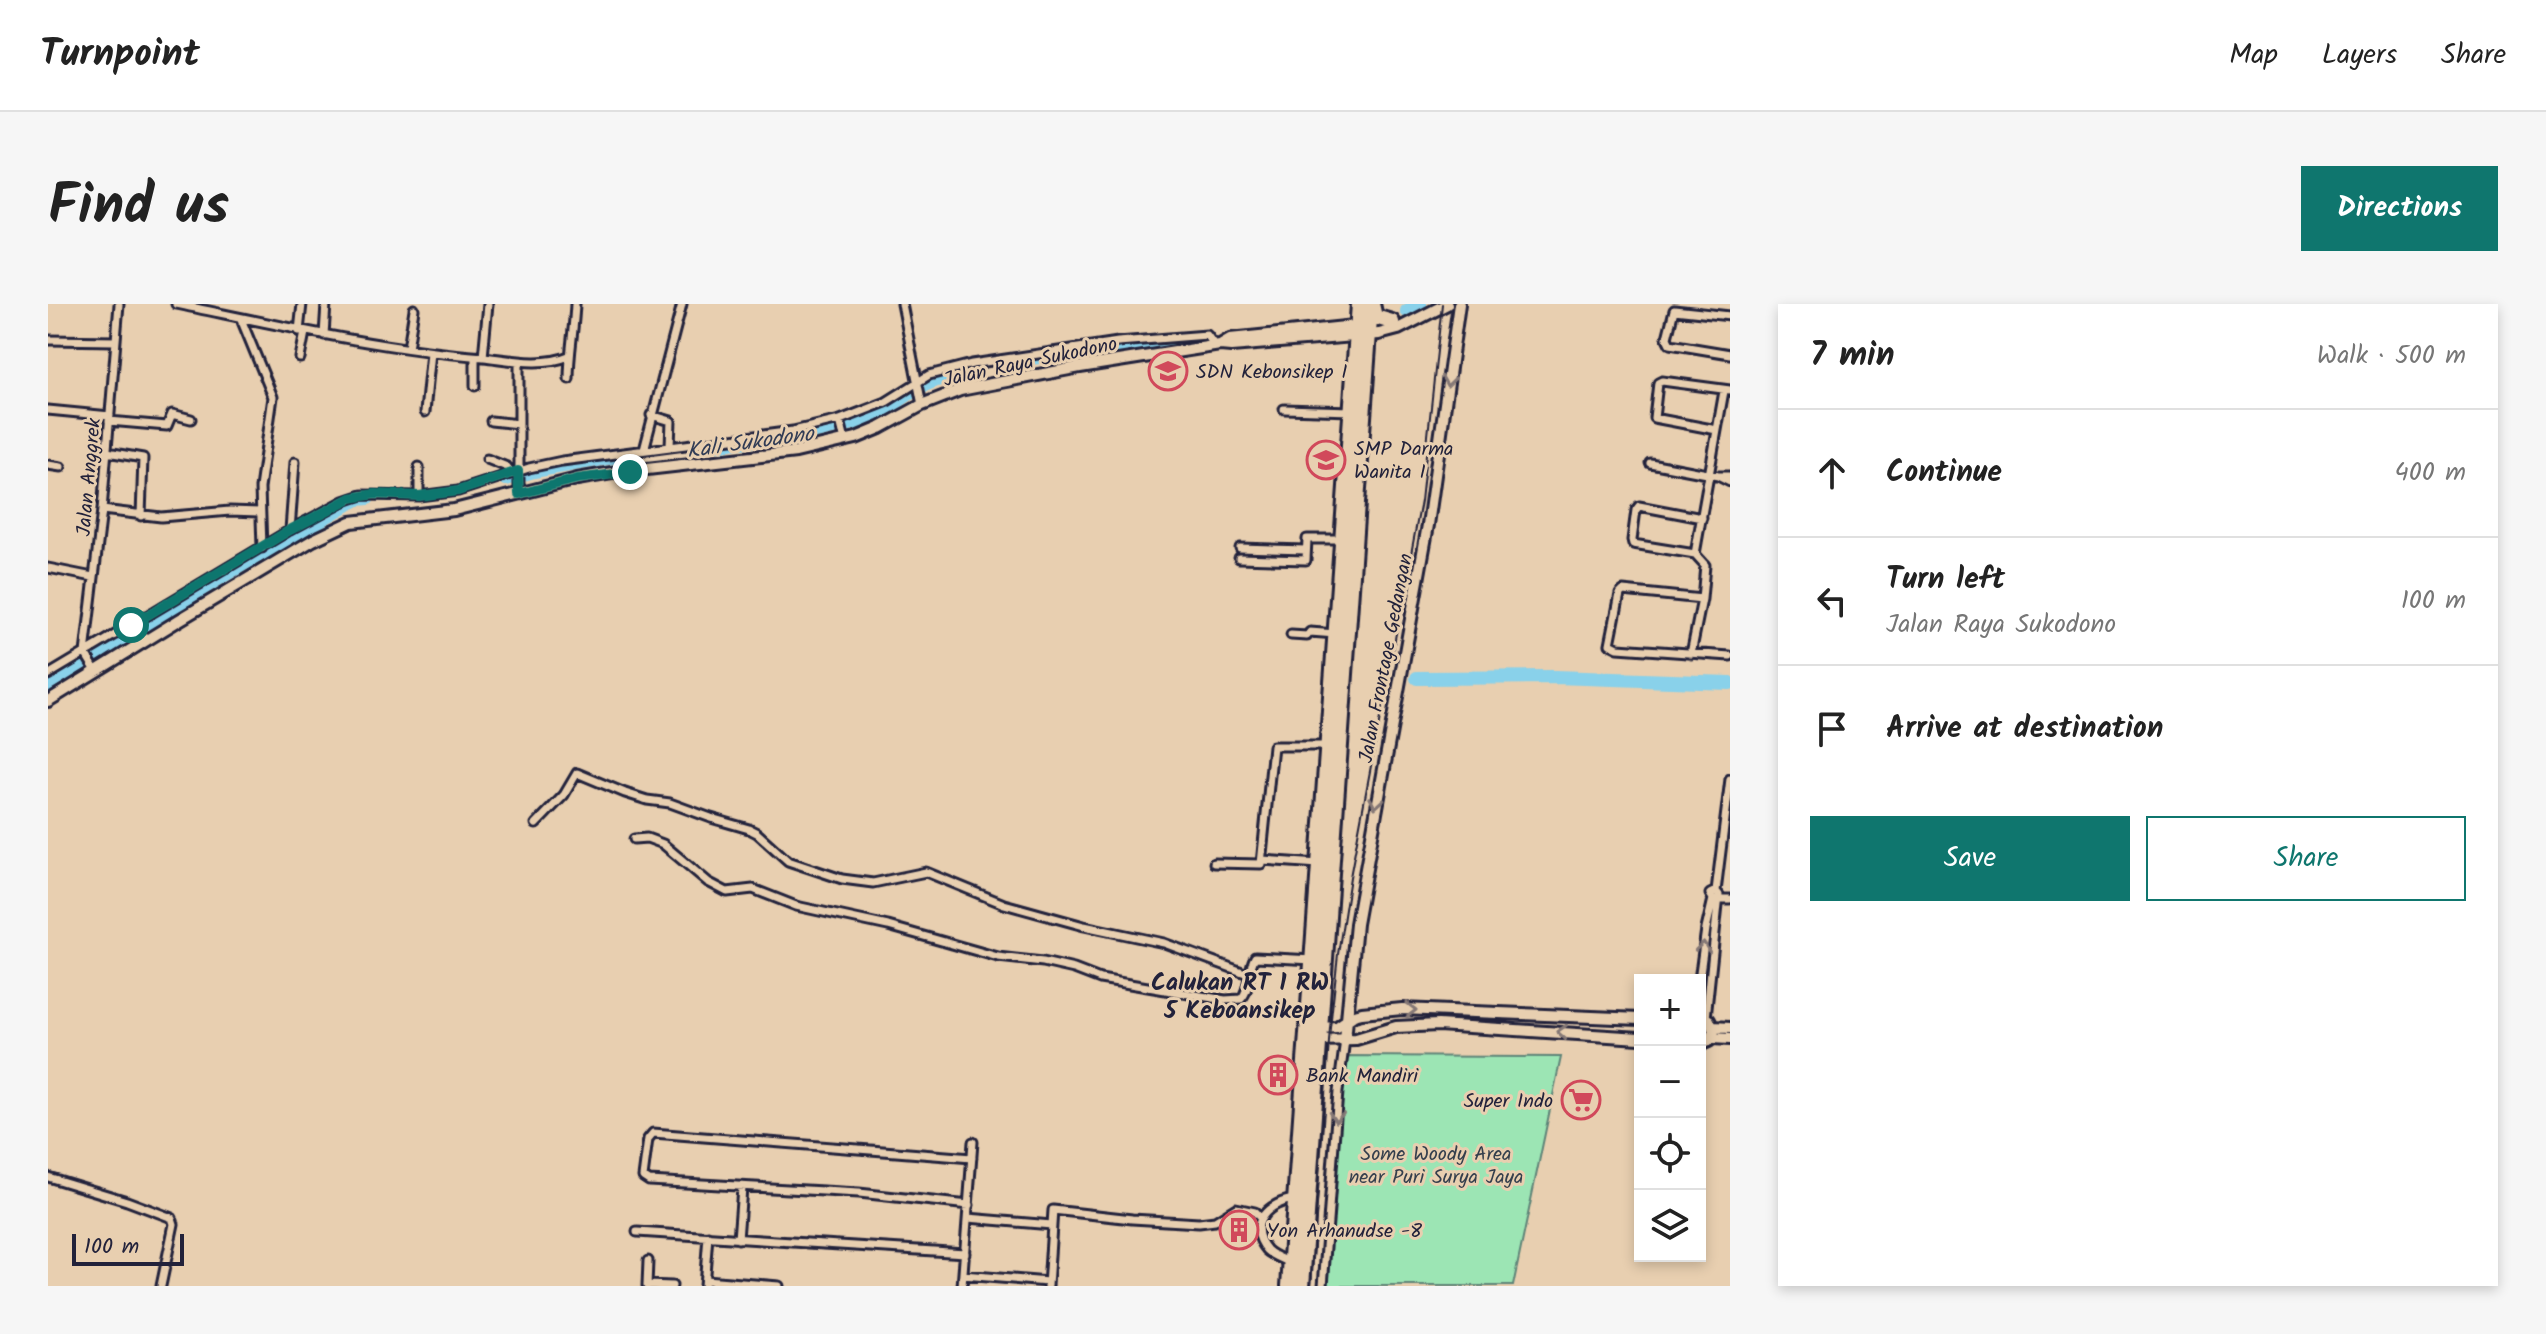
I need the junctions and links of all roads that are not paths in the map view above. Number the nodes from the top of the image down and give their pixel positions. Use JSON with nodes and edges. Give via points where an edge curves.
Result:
{"nodes":[{"id":1,"x":119,"y":304,"type":"edge"},
{"id":2,"x":176,"y":304,"type":"edge"},
{"id":3,"x":302,"y":304,"type":"edge"},
{"id":4,"x":326,"y":304,"type":"edge"},
{"id":5,"x":488,"y":304,"type":"edge"},
{"id":6,"x":575,"y":304,"type":"edge"},
{"id":7,"x":682,"y":304,"type":"edge"},
{"id":8,"x":902,"y":304,"type":"edge"},
{"id":9,"x":1359,"y":304,"type":"edge"},
{"id":10,"x":1371,"y":304,"type":"edge"},
{"id":11,"x":1447,"y":304,"type":"edge"},
{"id":12,"x":1459,"y":304,"type":"edge"},
{"id":13,"x":414,"y":309,"type":"dead end"},
{"id":14,"x":1730,"y":316,"type":"edge"},
{"id":15,"x":241,"y":319,"type":"junction"},
{"id":16,"x":1414,"y":321,"type":"junction"},
{"id":17,"x":1392,"y":322,"type":"junction"},
{"id":18,"x":1364,"y":330,"type":"junction"},
{"id":19,"x":302,"y":332,"type":"junction"},
{"id":20,"x":324,"y":335,"type":"junction"},
{"id":21,"x":48,"y":340,"type":"edge"},
{"id":22,"x":116,"y":341,"type":"junction"},
{"id":23,"x":1217,"y":346,"type":"junction"},
{"id":24,"x":408,"y":348,"type":"junction"},
{"id":25,"x":431,"y":352,"type":"junction"},
{"id":26,"x":1730,"y":354,"type":"edge"},
{"id":27,"x":569,"y":356,"type":"junction"},
{"id":28,"x":479,"y":357,"type":"junction"},
{"id":29,"x":300,"y":358,"type":"dead end"},
{"id":30,"x":519,"y":361,"type":"junction"},
{"id":31,"x":569,"y":379,"type":"dead end"},
{"id":32,"x":917,"y":383,"type":"junction"},
{"id":33,"x":475,"y":386,"type":"dead end"},
{"id":34,"x":1727,"y":390,"type":"edge"},
{"id":35,"x":921,"y":402,"type":"junction"},
{"id":36,"x":1284,"y":409,"type":"dead end"},
{"id":37,"x":48,"y":410,"type":"edge"},
{"id":38,"x":1352,"y":411,"type":"junction"},
{"id":39,"x":425,"y":412,"type":"dead end"},
{"id":40,"x":651,"y":415,"type":"junction"},
{"id":41,"x":110,"y":419,"type":"junction"},
{"id":42,"x":191,"y":419,"type":"dead end"},
{"id":43,"x":491,"y":421,"type":"dead end"},
{"id":44,"x":840,"y":421,"type":"junction"},
{"id":45,"x":519,"y":424,"type":"junction"},
{"id":46,"x":1717,"y":430,"type":"junction"},
{"id":47,"x":845,"y":438,"type":"junction"},
{"id":48,"x":670,"y":446,"type":"junction"},
{"id":49,"x":644,"y":450,"type":"junction"},
{"id":50,"x":107,"y":452,"type":"junction"},
{"id":51,"x":487,"y":459,"type":"dead end"},
{"id":52,"x":295,"y":462,"type":"dead end"},
{"id":53,"x":1650,"y":463,"type":"dead end"},
{"id":54,"x":48,"y":465,"type":"edge"},
{"id":55,"x":61,"y":467,"type":"dead end"},
{"id":56,"x":419,"y":467,"type":"dead end"},
{"id":57,"x":516,"y":473,"type":"junction"},
{"id":58,"x":1714,"y":475,"type":"junction"},
{"id":59,"x":1730,"y":476,"type":"edge"},
{"id":60,"x":1730,"y":482,"type":"edge"},
{"id":61,"x":519,"y":491,"type":"junction"},
{"id":62,"x":419,"y":496,"type":"junction"},
{"id":63,"x":102,"y":510,"type":"junction"},
{"id":64,"x":259,"y":512,"type":"junction"},
{"id":65,"x":141,"y":516,"type":"junction"},
{"id":66,"x":1702,"y":518,"type":"junction"},
{"id":67,"x":290,"y":530,"type":"junction"},
{"id":68,"x":1343,"y":539,"type":"junction"},
{"id":69,"x":262,"y":548,"type":"junction"},
{"id":70,"x":1240,"y":548,"type":"dead end"},
{"id":71,"x":1306,"y":550,"type":"junction"},
{"id":72,"x":1695,"y":554,"type":"junction"},
{"id":73,"x":1239,"y":558,"type":"dead end"},
{"id":74,"x":48,"y":568,"type":"edge"},
{"id":75,"x":93,"y":577,"type":"junction"},
{"id":76,"x":1702,"y":599,"type":"junction"},
{"id":77,"x":1336,"y":634,"type":"junction"},
{"id":78,"x":1291,"y":635,"type":"dead end"},
{"id":79,"x":86,"y":654,"type":"junction"},
{"id":80,"x":1691,"y":654,"type":"junction"},
{"id":81,"x":1730,"y":656,"type":"edge"},
{"id":82,"x":95,"y":668,"type":"junction"},
{"id":83,"x":48,"y":675,"type":"edge"},
{"id":84,"x":48,"y":701,"type":"edge"},
{"id":85,"x":1328,"y":746,"type":"junction"},
{"id":86,"x":1730,"y":779,"type":"edge"},
{"id":87,"x":536,"y":824,"type":"dead end"},
{"id":88,"x":634,"y":839,"type":"dead end"},
{"id":89,"x":1262,"y":860,"type":"junction"},
{"id":90,"x":1214,"y":863,"type":"dead end"},
{"id":91,"x":1319,"y":864,"type":"junction"},
{"id":92,"x":1716,"y":896,"type":"junction"},
{"id":93,"x":1730,"y":899,"type":"edge"},
{"id":94,"x":1313,"y":960,"type":"junction"},
{"id":95,"x":1248,"y":974,"type":"junction"},
{"id":96,"x":1700,"y":974,"type":"edge"},
{"id":97,"x":1348,"y":1019,"type":"junction"},
{"id":98,"x":1634,"y":1019,"type":"edge"},
{"id":99,"x":1708,"y":1025,"type":"edge"},
{"id":100,"x":1730,"y":1028,"type":"edge"},
{"id":101,"x":1314,"y":1034,"type":"junction"},
{"id":102,"x":1634,"y":1038,"type":"edge"},
{"id":103,"x":1730,"y":1039,"type":"edge"},
{"id":104,"x":1345,"y":1040,"type":"junction"},
{"id":105,"x":973,"y":1142,"type":"dead end"},
{"id":106,"x":972,"y":1158,"type":"junction"},
{"id":107,"x":48,"y":1177,"type":"edge"},
{"id":108,"x":742,"y":1188,"type":"junction"},
{"id":109,"x":1295,"y":1199,"type":"junction"},
{"id":110,"x":969,"y":1205,"type":"junction"},
{"id":111,"x":968,"y":1218,"type":"junction"},
{"id":112,"x":1261,"y":1219,"type":"junction"},
{"id":113,"x":1052,"y":1225,"type":"junction"},
{"id":114,"x":637,"y":1232,"type":"dead end"},
{"id":115,"x":708,"y":1236,"type":"junction"},
{"id":116,"x":738,"y":1239,"type":"junction"},
{"id":117,"x":965,"y":1253,"type":"junction"},
{"id":118,"x":648,"y":1261,"type":"dead end"},
{"id":119,"x":1291,"y":1263,"type":"junction"},
{"id":120,"x":963,"y":1275,"type":"junction"},
{"id":121,"x":704,"y":1283,"type":"edge"},
{"id":122,"x":1048,"y":1284,"type":"edge"},
{"id":123,"x":647,"y":1285,"type":"edge"},
{"id":124,"x":161,"y":1286,"type":"edge"},
{"id":125,"x":672,"y":1286,"type":"edge"},
{"id":126,"x":779,"y":1286,"type":"edge"},
{"id":127,"x":962,"y":1286,"type":"edge"},
{"id":128,"x":1289,"y":1286,"type":"edge"},
{"id":129,"x":1302,"y":1286,"type":"edge"},
{"id":130,"x":1323,"y":1286,"type":"edge"}],
"edges":[{"from":1,"to":22,"type":"street","name":"Jalan Anggrek"},
{"from":2,"to":15,"type":"street"},
{"from":3,"to":19,"type":"street"},
{"from":4,"to":20,"type":"street"},
{"from":5,"to":28,"type":"street"},
{"from":6,"to":27,"type":"street"},
{"from":7,"to":40,"type":"street"},
{"from":8,"to":32,"type":"street"},
{"from":9,"to":18,"type":"highway"},
{"from":10,"to":17,"type":"highway","via":[[1375,317]]},
{"from":10,"to":18,"type":"highway"},
{"from":11,"to":16,"type":"street"},
{"from":12,"to":97,"type":"street","name":"Jalan Frontage Gedangan","one_way":true,"via":[[1428,525],[1356,924]]},
{"from":13,"to":24,"type":"street"},
{"from":14,"to":26,"type":"street","via":[[1677,309],[1667,338],[1670,344]]},
{"from":15,"to":19,"type":"street"},
{"from":15,"to":64,"type":"street","via":[[273,397]]},
{"from":16,"to":17,"type":"street"},
{"from":16,"to":18,"type":"street","via":[[1398,329]]},
{"from":17,"to":18,"type":"street"},
{"from":18,"to":23,"type":"street","name":"Jalan Raya Sukodono","via":[[1230,339]]},
{"from":18,"to":38,"type":"highway"},
{"from":18,"to":101,"type":"highway"},
{"from":19,"to":20,"type":"street"},
{"from":19,"to":29,"type":"street"},
{"from":20,"to":24,"type":"street"},
{"from":21,"to":22,"type":"street"},
{"from":22,"to":41,"type":"street","name":"Jalan Anggrek"},
{"from":23,"to":32,"type":"street","via":[[1207,335],[1118,342],[972,364]]},
{"from":23,"to":35,"type":"street","name":"Jalan Raya Sukodono","via":[[996,382]]},
{"from":24,"to":25,"type":"street"},
{"from":25,"to":28,"type":"street"},
{"from":25,"to":39,"type":"street"},
{"from":27,"to":30,"type":"street"},
{"from":27,"to":31,"type":"street"},
{"from":28,"to":30,"type":"street"},
{"from":28,"to":33,"type":"street"},
{"from":30,"to":45,"type":"street"},
{"from":32,"to":35,"type":"street"},
{"from":32,"to":44,"type":"street"},
{"from":34,"to":46,"type":"street"},
{"from":34,"to":46,"type":"street","via":[[1658,383],[1654,418]]},
{"from":35,"to":47,"type":"street","name":"Jalan Raya Sukodono","via":[[880,428]]},
{"from":36,"to":38,"type":"street"},
{"from":37,"to":41,"type":"street"},
{"from":38,"to":68,"type":"highway"},
{"from":40,"to":48,"type":"street","via":[[671,421]]},
{"from":40,"to":49,"type":"street"},
{"from":41,"to":42,"type":"street","via":[[167,426],[172,414]]},
{"from":41,"to":50,"type":"street","name":"Jalan Anggrek"},
{"from":43,"to":45,"type":"street"},
{"from":44,"to":47,"type":"street"},
{"from":44,"to":48,"type":"street"},
{"from":45,"to":57,"type":"street"},
{"from":46,"to":58,"type":"street"},
{"from":47,"to":61,"type":"street","name":"Jalan Raya Sukodono","via":[[796,452],[600,475]]},
{"from":48,"to":49,"type":"street"},
{"from":49,"to":57,"type":"street"},
{"from":50,"to":63,"type":"street","name":"Jalan Anggrek"},
{"from":50,"to":65,"type":"street","via":[[143,458]]},
{"from":51,"to":57,"type":"street"},
{"from":52,"to":67,"type":"street"},
{"from":53,"to":58,"type":"street"},
{"from":54,"to":55,"type":"street"},
{"from":56,"to":62,"type":"street"},
{"from":57,"to":61,"type":"street"},
{"from":57,"to":62,"type":"street","via":[[458,491]]},
{"from":58,"to":59,"type":"street"},
{"from":58,"to":60,"type":"street"},
{"from":58,"to":66,"type":"street"},
{"from":61,"to":82,"type":"street","name":"Jalan Raya Sukodono","via":[[454,510],[362,519],[337,527]]},
{"from":62,"to":67,"type":"street","via":[[362,495]]},
{"from":63,"to":65,"type":"street"},
{"from":63,"to":75,"type":"street","name":"Jalan Anggrek"},
{"from":64,"to":65,"type":"street"},
{"from":64,"to":69,"type":"street"},
{"from":66,"to":72,"type":"street"},
{"from":66,"to":72,"type":"street","via":[[1639,506],[1636,510],[1633,544]]},
{"from":67,"to":69,"type":"street"},
{"from":68,"to":71,"type":"street","via":[[1307,539]]},
{"from":68,"to":77,"type":"highway"},
{"from":69,"to":79,"type":"street"},
{"from":70,"to":71,"type":"street"},
{"from":71,"to":73,"type":"street","via":[[1306,560]]},
{"from":72,"to":76,"type":"street","via":[[1705,565]]},
{"from":74,"to":75,"type":"street"},
{"from":75,"to":79,"type":"street","name":"Jalan Anggrek"},
{"from":76,"to":80,"type":"street"},
{"from":76,"to":80,"type":"street","via":[[1623,591],[1610,641],[1618,648]]},
{"from":77,"to":78,"type":"street"},
{"from":77,"to":85,"type":"highway"},
{"from":79,"to":82,"type":"street"},
{"from":79,"to":83,"type":"street"},
{"from":80,"to":81,"type":"street"},
{"from":82,"to":84,"type":"street","name":"Jalan Raya Sukodono"},
{"from":85,"to":89,"type":"street","via":[[1273,746]]},
{"from":85,"to":91,"type":"highway"},
{"from":86,"to":92,"type":"street"},
{"from":87,"to":95,"type":"street","via":[[577,773],[625,793],[749,829],[788,861],[842,879],[862,884],[926,872],[1004,904],[1164,943]]},
{"from":88,"to":95,"type":"street","via":[[663,844],[727,892],[753,889],[796,906],[998,957],[1225,1000],[1241,999]]},
{"from":89,"to":90,"type":"street","via":[[1257,865]]},
{"from":89,"to":91,"type":"street"},
{"from":91,"to":94,"type":"highway"},
{"from":92,"to":93,"type":"street"},
{"from":96,"to":92,"type":"street","one_way":true},
{"from":92,"to":99,"type":"street"},
{"from":94,"to":95,"type":"street","via":[[1255,957]]},
{"from":94,"to":101,"type":"highway"},
{"from":97,"to":98,"type":"street","one_way":true,"via":[[1402,1009]]},
{"from":97,"to":101,"type":"street"},
{"from":97,"to":104,"type":"street","name":"Jalan Frontage Gedangan"},
{"from":99,"to":100,"type":"street"},
{"from":99,"to":103,"type":"street"},
{"from":101,"to":104,"type":"street"},
{"from":101,"to":109,"type":"highway"},
{"from":101,"to":129,"type":"highway"},
{"from":102,"to":104,"type":"street","one_way":true,"via":[[1438,1025],[1396,1027]]},
{"from":104,"to":130,"type":"street","one_way":true},
{"from":105,"to":106,"type":"street"},
{"from":106,"to":108,"type":"street","via":[[649,1135],[644,1179]]},
{"from":106,"to":110,"type":"street"},
{"from":107,"to":124,"type":"street","via":[[172,1218]]},
{"from":108,"to":110,"type":"street"},
{"from":108,"to":116,"type":"street"},
{"from":109,"to":112,"type":"street","via":[[1280,1201]]},
{"from":109,"to":119,"type":"highway"},
{"from":110,"to":111,"type":"street"},
{"from":111,"to":113,"type":"street"},
{"from":111,"to":117,"type":"street"},
{"from":112,"to":113,"type":"street","via":[[1236,1208],[1215,1221],[1199,1223],[1053,1210]]},
{"from":112,"to":119,"type":"street","via":[[1260,1235],[1267,1249]]},
{"from":113,"to":122,"type":"street"},
{"from":114,"to":115,"type":"street"},
{"from":115,"to":116,"type":"street"},
{"from":115,"to":121,"type":"street"},
{"from":116,"to":117,"type":"street"},
{"from":117,"to":120,"type":"street"},
{"from":118,"to":123,"type":"street"},
{"from":119,"to":128,"type":"highway"},
{"from":120,"to":122,"type":"street"},
{"from":120,"to":127,"type":"street"},
{"from":121,"to":126,"type":"street"},
{"from":123,"to":125,"type":"street"}]}
